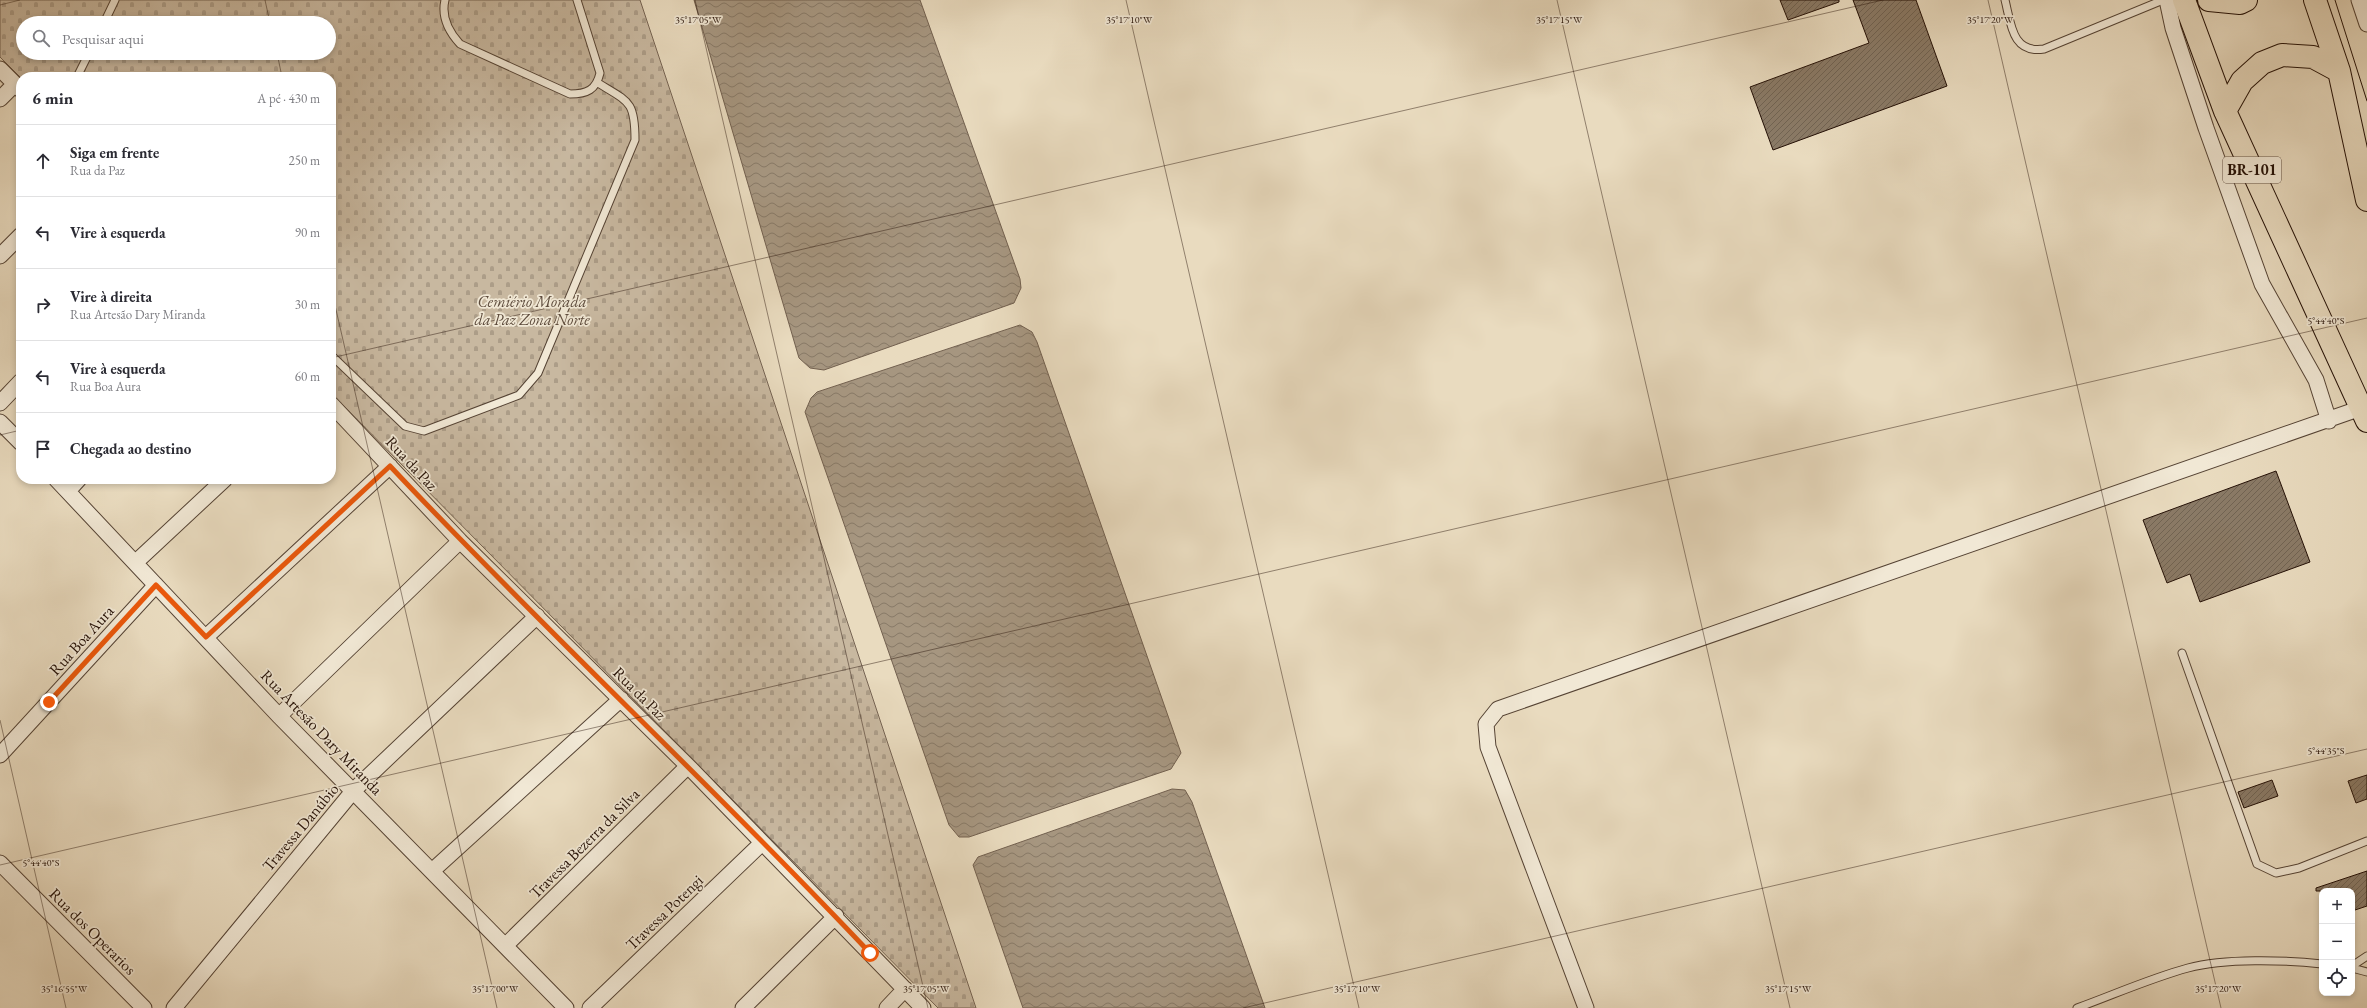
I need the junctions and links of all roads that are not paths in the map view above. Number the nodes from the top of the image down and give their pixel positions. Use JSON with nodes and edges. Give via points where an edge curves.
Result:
{"nodes":[{"id":1,"x":115,"y":0,"type":"edge"},
{"id":2,"x":445,"y":0,"type":"edge"},
{"id":3,"x":577,"y":0,"type":"edge"},
{"id":4,"x":2005,"y":0,"type":"edge"},
{"id":5,"x":2163,"y":0,"type":"edge"},
{"id":6,"x":2167,"y":0,"type":"edge"},
{"id":7,"x":2184,"y":0,"type":"edge"},
{"id":8,"x":2209,"y":0,"type":"edge"},
{"id":9,"x":2246,"y":0,"type":"edge"},
{"id":10,"x":2315,"y":0,"type":"edge"},
{"id":11,"x":2359,"y":0,"type":"edge"},
{"id":12,"x":107,"y":16,"type":"edge"},
{"id":13,"x":2367,"y":24,"type":"edge"},
{"id":14,"x":86,"y":60,"type":"edge"},
{"id":15,"x":0,"y":69,"type":"edge"},
{"id":16,"x":2339,"y":71,"type":"junction"},
{"id":17,"x":80,"y":72,"type":"edge"},
{"id":18,"x":598,"y":83,"type":"junction"},
{"id":19,"x":16,"y":85,"type":"edge"},
{"id":20,"x":16,"y":88,"type":"edge"},
{"id":21,"x":0,"y":99,"type":"edge"},
{"id":22,"x":2225,"y":111,"type":"junction"},
{"id":23,"x":2367,"y":200,"type":"edge"},
{"id":24,"x":16,"y":240,"type":"edge"},
{"id":25,"x":0,"y":256,"type":"edge"},
{"id":26,"x":336,"y":360,"type":"edge"},
{"id":27,"x":16,"y":386,"type":"edge"},
{"id":28,"x":0,"y":402,"type":"edge"},
{"id":29,"x":336,"y":409,"type":"edge"},
{"id":30,"x":2364,"y":414,"type":"edge"},
{"id":31,"x":2329,"y":420,"type":"junction"},
{"id":32,"x":0,"y":422,"type":"edge"},
{"id":33,"x":16,"y":439,"type":"edge"},
{"id":34,"x":390,"y":466,"type":"junction"},
{"id":35,"x":61,"y":484,"type":"edge"},
{"id":36,"x":74,"y":484,"type":"edge"},
{"id":37,"x":220,"y":484,"type":"edge"},
{"id":38,"x":68,"y":491,"type":"junction"},
{"id":39,"x":460,"y":541,"type":"junction"},
{"id":40,"x":136,"y":562,"type":"junction"},
{"id":41,"x":156,"y":585,"type":"junction"},
{"id":42,"x":537,"y":616,"type":"junction"},
{"id":43,"x":206,"y":637,"type":"junction"},
{"id":44,"x":2182,"y":653,"type":"dead end"},
{"id":45,"x":621,"y":699,"type":"junction"},
{"id":46,"x":279,"y":716,"type":"junction"},
{"id":47,"x":0,"y":755,"type":"edge"},
{"id":48,"x":688,"y":766,"type":"junction"},
{"id":49,"x":354,"y":790,"type":"junction"},
{"id":50,"x":2367,"y":840,"type":"edge"},
{"id":51,"x":762,"y":843,"type":"junction"},
{"id":52,"x":0,"y":863,"type":"edge"},
{"id":53,"x":432,"y":871,"type":"junction"},
{"id":54,"x":836,"y":916,"type":"junction"},
{"id":55,"x":506,"y":945,"type":"junction"},
{"id":56,"x":2367,"y":956,"type":"edge"},
{"id":57,"x":2319,"y":964,"type":"edge"},
{"id":58,"x":2355,"y":965,"type":"edge"},
{"id":59,"x":2355,"y":968,"type":"edge"},
{"id":60,"x":2367,"y":972,"type":"edge"},
{"id":61,"x":905,"y":989,"type":"junction"},
{"id":62,"x":144,"y":1008,"type":"edge"},
{"id":63,"x":174,"y":1008,"type":"edge"},
{"id":64,"x":566,"y":1008,"type":"edge"},
{"id":65,"x":590,"y":1008,"type":"edge"},
{"id":66,"x":743,"y":1008,"type":"edge"},
{"id":67,"x":887,"y":1008,"type":"edge"},
{"id":68,"x":924,"y":1008,"type":"edge"},
{"id":69,"x":1586,"y":1008,"type":"edge"},
{"id":70,"x":2077,"y":1008,"type":"edge"}],
"edges":[{"from":1,"to":12,"type":"lane"},
{"from":2,"to":18,"type":"lane","via":[[444,17],[450,33],[460,44],[570,94],[582,94],[592,90]]},
{"from":3,"to":18,"type":"lane","via":[[597,60],[600,73]]},
{"from":4,"to":5,"type":"lane","via":[[2017,41],[2024,48],[2034,50],[2044,49]]},
{"from":6,"to":31,"type":"street","via":[[2173,28],[2206,128],[2262,284],[2316,380]]},
{"from":7,"to":22,"type":"main road","name":"BR-101","number":"BR-101"},
{"from":8,"to":9,"type":"main road","via":[[2240,3]]},
{"from":10,"to":16,"type":"main road"},
{"from":11,"to":13,"type":"street"},
{"from":14,"to":17,"type":"lane"},
{"from":15,"to":19,"type":"street"},
{"from":16,"to":22,"type":"main road","via":[[2313,57],[2282,55],[2262,63],[2242,81]]},
{"from":16,"to":23,"type":"main road"},
{"from":18,"to":26,"type":"lane","via":[[628,101],[635,116],[636,140],[538,373],[519,395],[424,431],[405,426]]},
{"from":20,"to":21,"type":"street"},
{"from":22,"to":30,"type":"main road","name":"BR-101","number":"BR-101"},
{"from":24,"to":25,"type":"street"},
{"from":27,"to":28,"type":"street"},
{"from":29,"to":34,"type":"street","name":"Rua da Paz"},
{"from":30,"to":31,"type":"street"},
{"from":31,"to":69,"type":"street","via":[[1498,709],[1486,724],[1488,747]]},
{"from":32,"to":33,"type":"street"},
{"from":34,"to":39,"type":"street","name":"Rua da Paz"},
{"from":34,"to":43,"type":"street"},
{"from":35,"to":38,"type":"street","name":"Rua Artesão Dary Miranda"},
{"from":36,"to":38,"type":"street"},
{"from":37,"to":40,"type":"street"},
{"from":38,"to":40,"type":"street","name":"Rua Artesão Dary Miranda"},
{"from":39,"to":42,"type":"street","name":"Rua da Paz"},
{"from":39,"to":46,"type":"street"},
{"from":40,"to":41,"type":"street","name":"Rua Artesão Dary Miranda"},
{"from":41,"to":43,"type":"street","name":"Rua Artesão Dary Miranda"},
{"from":41,"to":47,"type":"street","name":"Rua Boa Aura"},
{"from":42,"to":45,"type":"street","name":"Rua da Paz"},
{"from":42,"to":49,"type":"street","name":"Travessa Danúbio"},
{"from":43,"to":46,"type":"street","name":"Rua Artesão Dary Miranda"},
{"from":44,"to":50,"type":"lane","via":[[2257,864],[2276,873],[2299,868]]},
{"from":45,"to":48,"type":"street","name":"Rua da Paz"},
{"from":45,"to":53,"type":"street"},
{"from":46,"to":49,"type":"street","name":"Rua Artesão Dary Miranda"},
{"from":48,"to":51,"type":"street","name":"Rua da Paz"},
{"from":48,"to":55,"type":"street","name":"Travessa Bezerra da Silva"},
{"from":49,"to":53,"type":"street","name":"Rua Artesão Dary Miranda"},
{"from":49,"to":63,"type":"street","name":"Travessa Danúbio"},
{"from":51,"to":54,"type":"street","name":"Rua da Paz"},
{"from":51,"to":65,"type":"street","name":"Travessa Potengi"},
{"from":52,"to":62,"type":"street","name":"Rua dos Operarios"},
{"from":53,"to":55,"type":"street","name":"Rua Artesão Dary Miranda"},
{"from":54,"to":61,"type":"street","name":"Rua da Paz"},
{"from":54,"to":66,"type":"street"},
{"from":55,"to":64,"type":"street","name":"Rua Artesão Dary Miranda"},
{"from":56,"to":58,"type":"lane"},
{"from":57,"to":70,"type":"lane","via":[[2236,962],[2189,968]]},
{"from":59,"to":60,"type":"lane"},
{"from":61,"to":67,"type":"street"},
{"from":61,"to":68,"type":"street","name":"Rua da Paz"}]}
